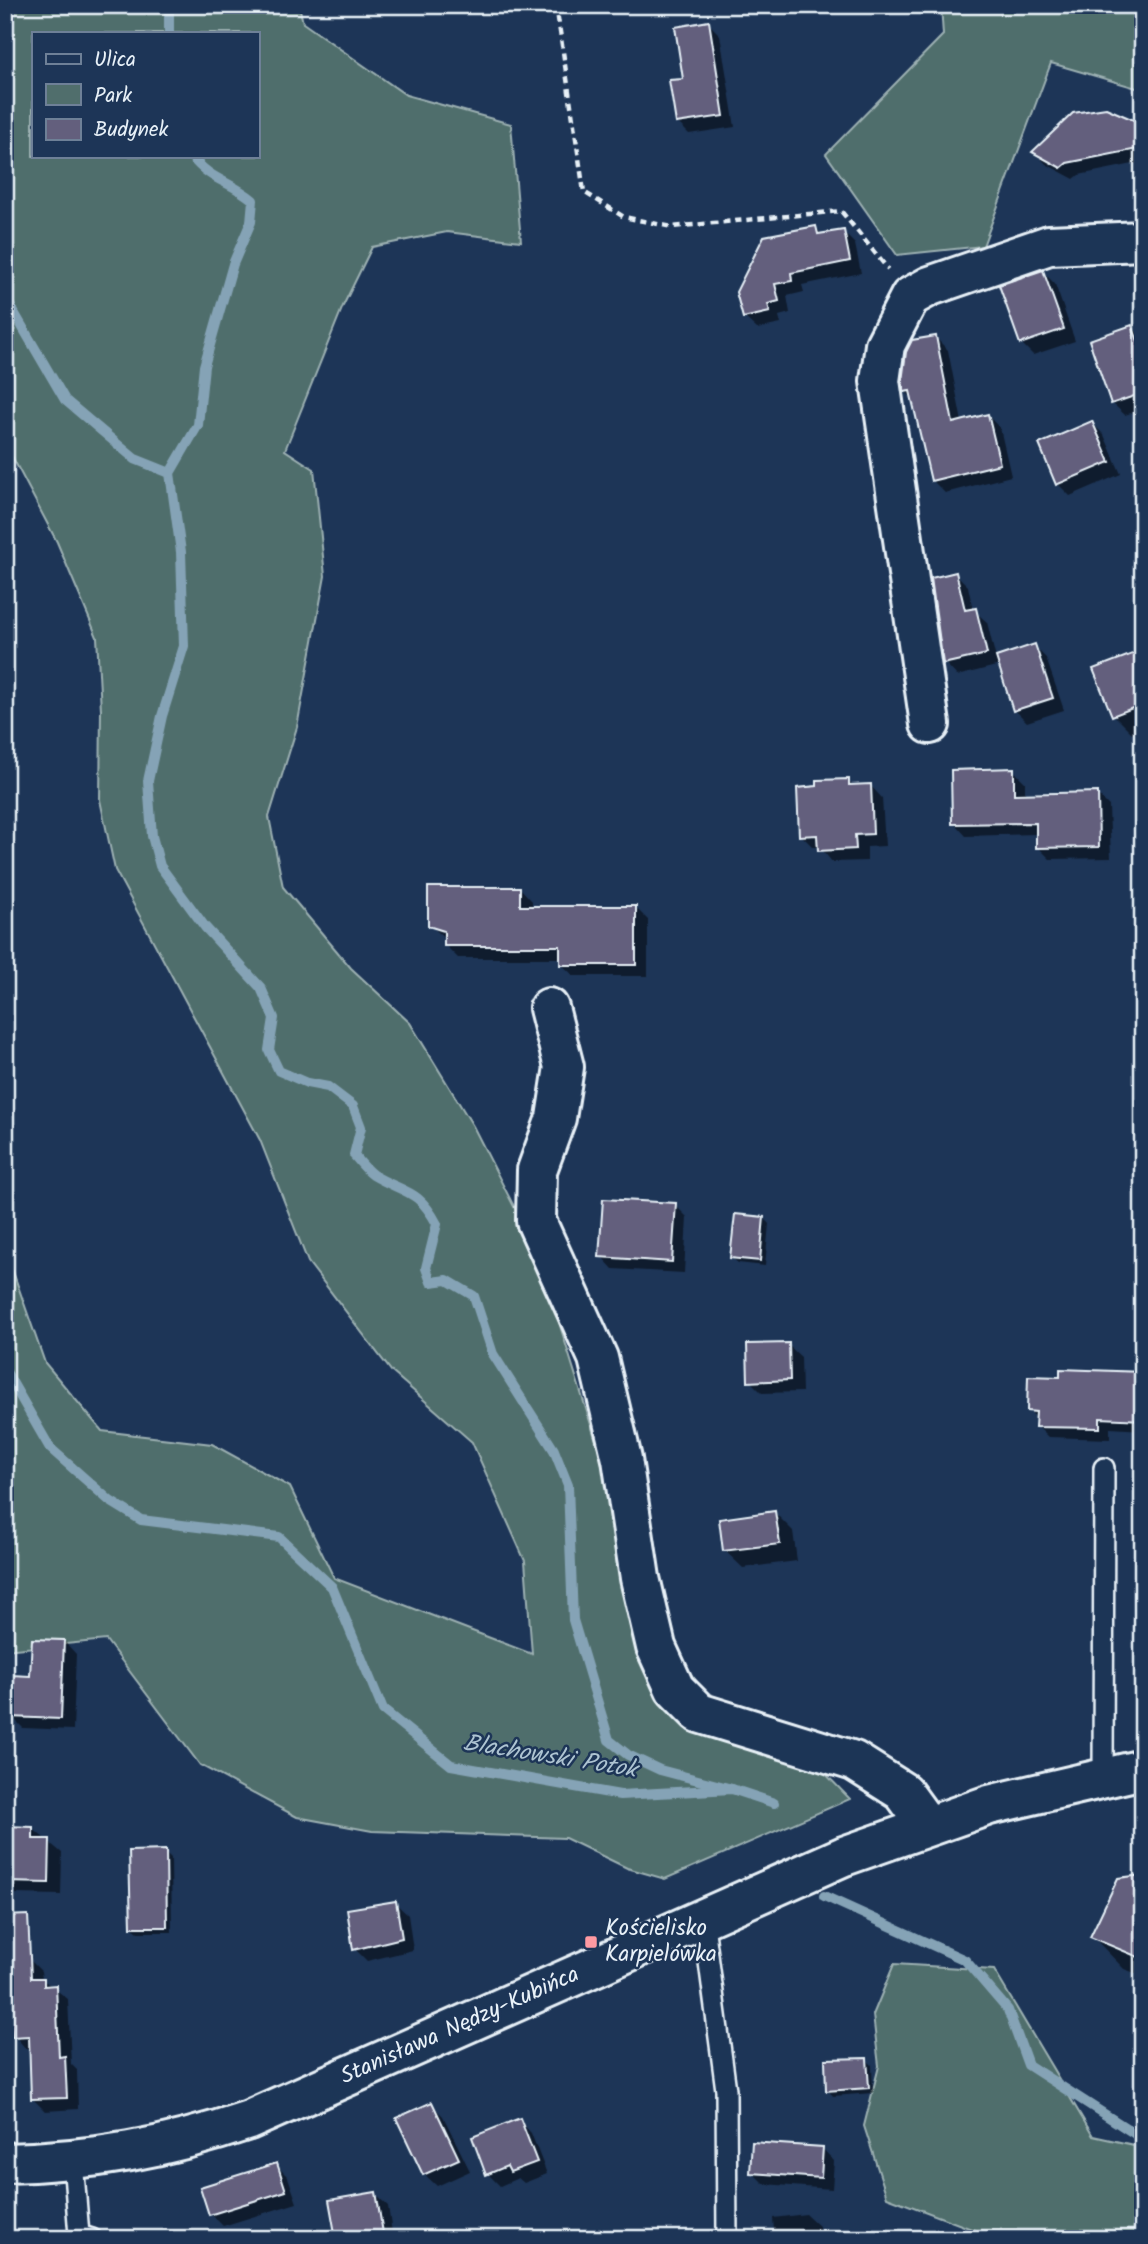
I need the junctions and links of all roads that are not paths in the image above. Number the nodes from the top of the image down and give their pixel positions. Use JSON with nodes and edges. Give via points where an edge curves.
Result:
{"nodes":[{"id":1,"x":1143,"y":241,"type":"edge"},
{"id":2,"x":930,"y":724,"type":"dead end"},
{"id":3,"x":549,"y":1008,"type":"dead end"},
{"id":4,"x":1104,"y":1468,"type":"dead end"},
{"id":5,"x":1143,"y":1769,"type":"edge"},
{"id":6,"x":1102,"y":1778,"type":"junction"},
{"id":7,"x":927,"y":1825,"type":"junction"},
{"id":8,"x":703,"y":1917,"type":"junction"},
{"id":9,"x":73,"y":2161,"type":"junction"},
{"id":10,"x":5,"y":2163,"type":"edge"},
{"id":11,"x":92,"y":2239,"type":"edge"},
{"id":12,"x":727,"y":2239,"type":"edge"}],
"edges":[{"from":1,"to":2,"type":"street","via":[[1049,245],[930,286],[910,297],[885,345],[880,381]]},
{"from":3,"to":7,"type":"street","via":[[564,1067],[556,1118],[537,1170],[536,1221],[597,1358],[622,1458],[640,1578],[656,1647],[676,1689],[699,1713],[854,1761],[903,1793]]},
{"from":4,"to":6,"type":"lane"},
{"from":5,"to":6,"type":"street","name":"Stanisława Nędzy-Kubińca"},
{"from":6,"to":7,"type":"street","name":"Stanisława Nędzy-Kubińca"},
{"from":7,"to":8,"type":"street","name":"Stanisława Nędzy-Kubińca"},
{"from":8,"to":9,"type":"street","name":"Stanisława Nędzy-Kubińca","via":[[249,2120],[191,2140]]},
{"from":8,"to":12,"type":"lane","via":[[726,2090]]},
{"from":9,"to":10,"type":"street","name":"Stanisława Nędzy-Kubińca"},
{"from":9,"to":11,"type":"lane","via":[[79,2235]]}]}
